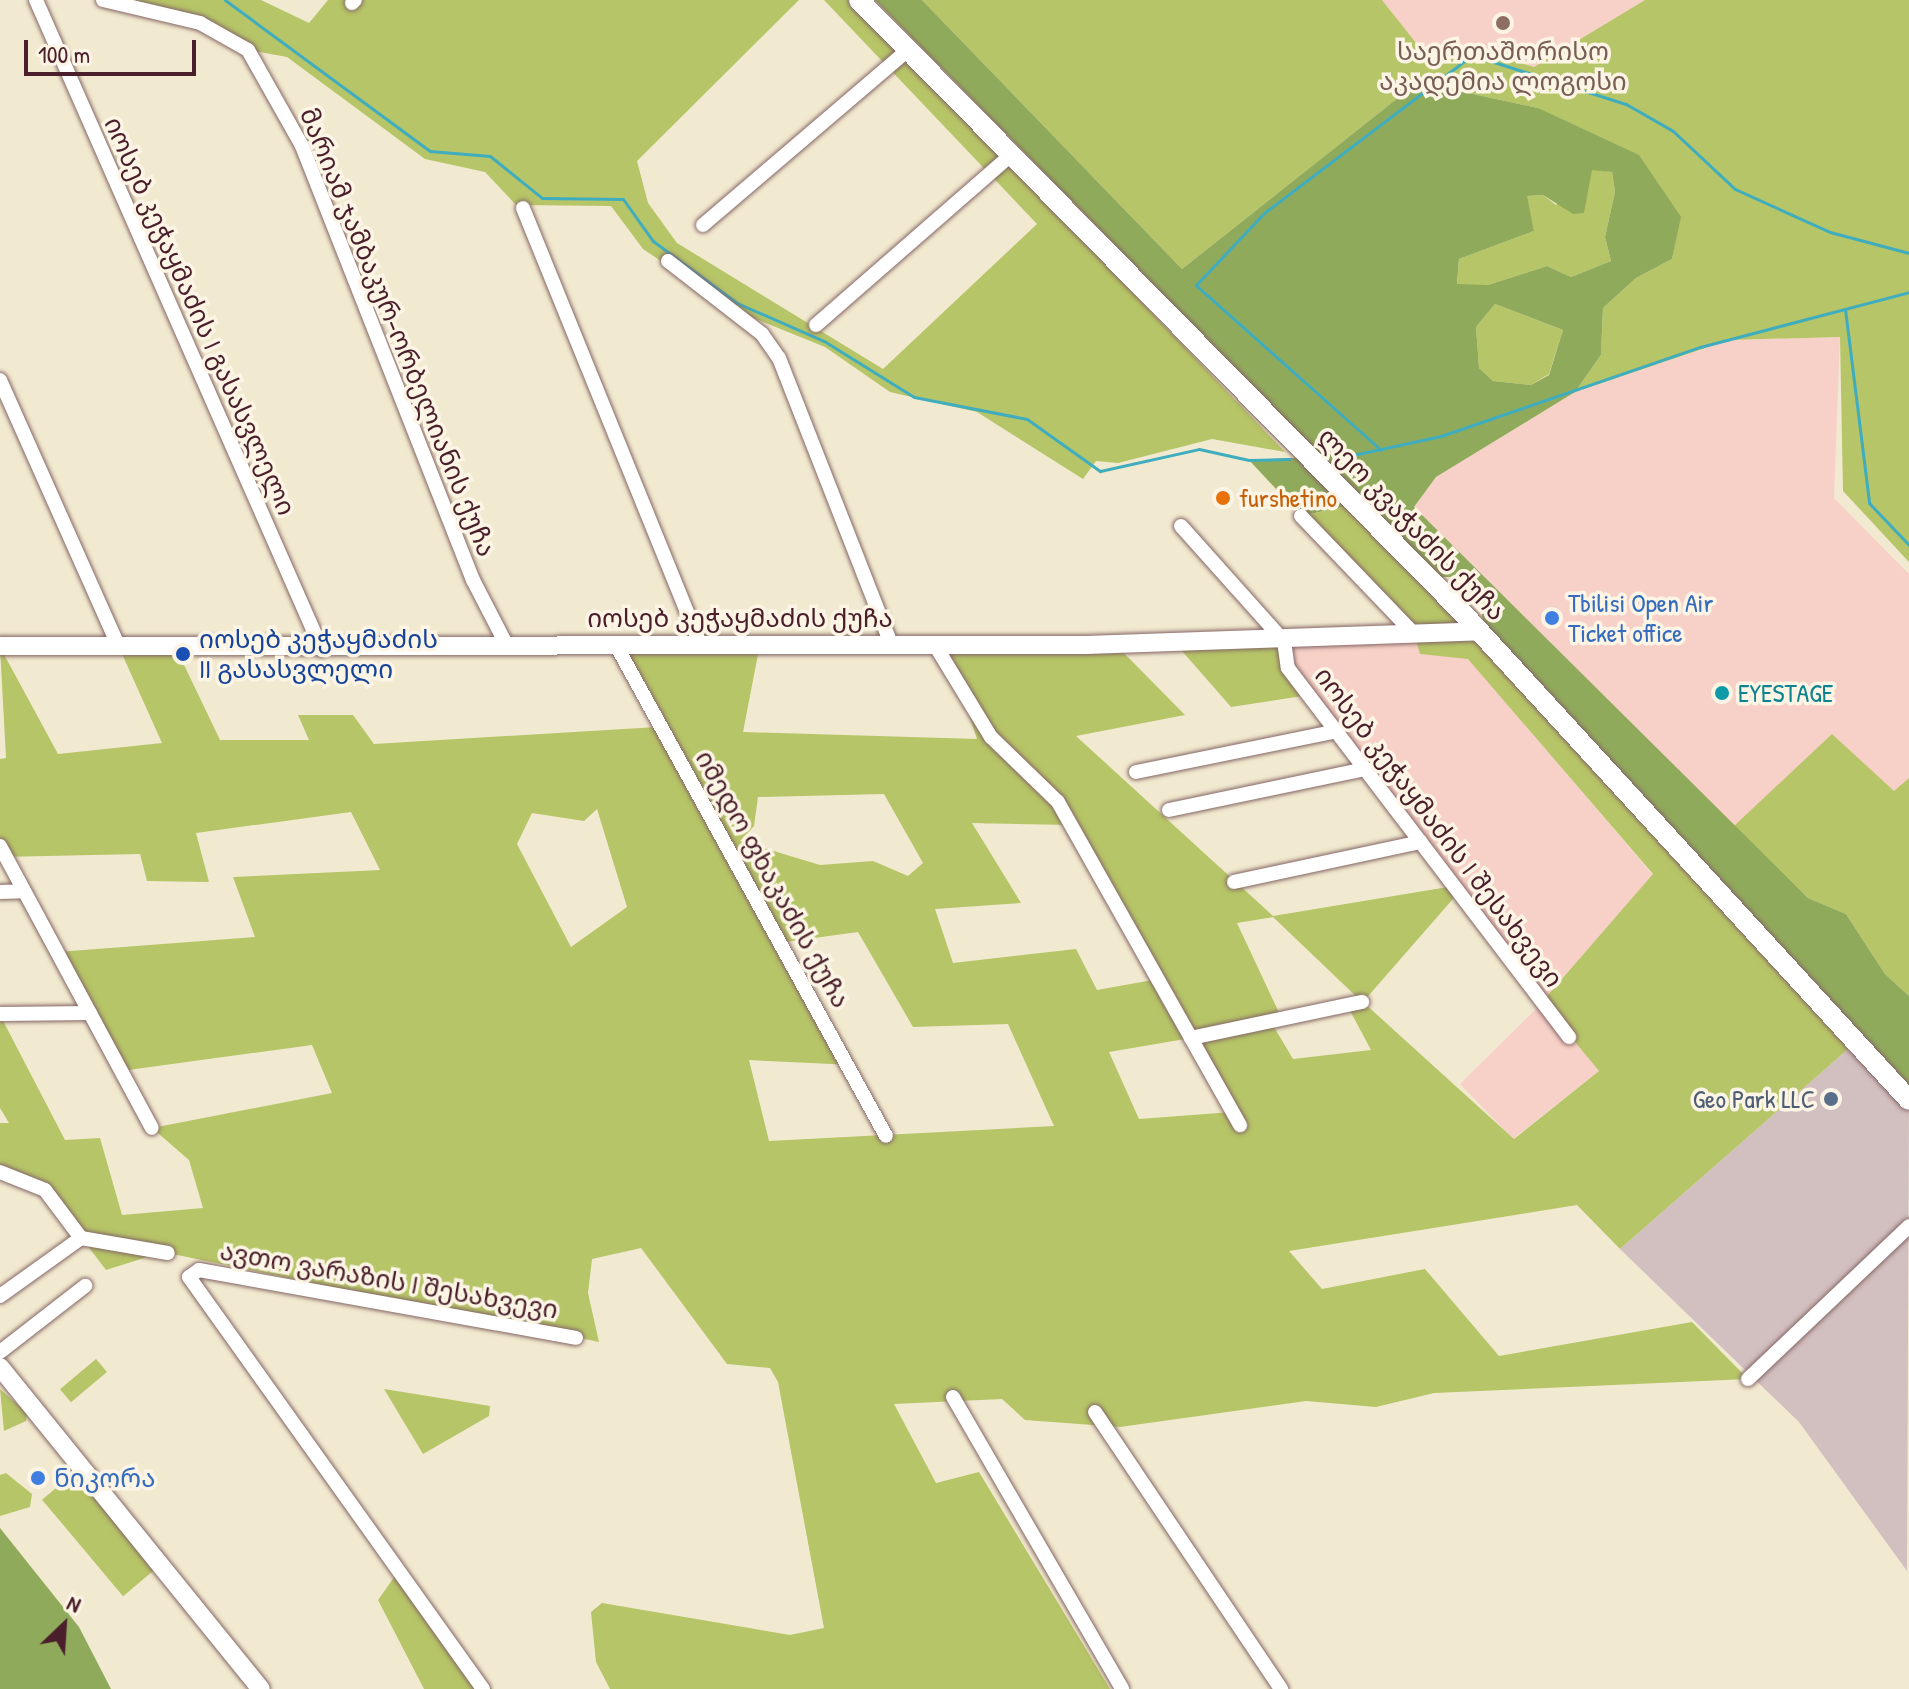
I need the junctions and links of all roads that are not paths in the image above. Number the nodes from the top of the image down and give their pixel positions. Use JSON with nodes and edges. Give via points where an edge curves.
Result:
{"nodes":[{"id":1,"x":36,"y":0,"type":"edge"},
{"id":2,"x":103,"y":0,"type":"edge"},
{"id":3,"x":859,"y":0,"type":"edge"},
{"id":4,"x":908,"y":50,"type":"junction"},
{"id":5,"x":1012,"y":154,"type":"junction"},
{"id":6,"x":523,"y":208,"type":"dead end"},
{"id":7,"x":703,"y":225,"type":"dead end"},
{"id":8,"x":668,"y":261,"type":"dead end"},
{"id":9,"x":816,"y":325,"type":"dead end"},
{"id":10,"x":0,"y":380,"type":"edge"},
{"id":11,"x":1301,"y":516,"type":"dead end"},
{"id":12,"x":1181,"y":526,"type":"dead end"},
{"id":13,"x":1480,"y":631,"type":"junction"},
{"id":14,"x":1414,"y":634,"type":"junction"},
{"id":15,"x":1284,"y":641,"type":"junction"},
{"id":16,"x":506,"y":644,"type":"junction"},
{"id":17,"x":700,"y":644,"type":"junction"},
{"id":18,"x":891,"y":644,"type":"junction"},
{"id":19,"x":118,"y":645,"type":"junction"},
{"id":20,"x":616,"y":645,"type":"junction"},
{"id":21,"x":935,"y":645,"type":"junction"},
{"id":22,"x":0,"y":646,"type":"edge"},
{"id":23,"x":322,"y":650,"type":"junction"},
{"id":24,"x":1337,"y":731,"type":"junction"},
{"id":25,"x":1366,"y":769,"type":"junction"},
{"id":26,"x":1136,"y":772,"type":"dead end"},
{"id":27,"x":1169,"y":810,"type":"dead end"},
{"id":28,"x":1421,"y":842,"type":"junction"},
{"id":29,"x":0,"y":846,"type":"edge"},
{"id":30,"x":1234,"y":882,"type":"dead end"},
{"id":31,"x":24,"y":891,"type":"junction"},
{"id":32,"x":0,"y":892,"type":"edge"},
{"id":33,"x":1362,"y":1002,"type":"dead end"},
{"id":34,"x":90,"y":1013,"type":"junction"},
{"id":35,"x":0,"y":1014,"type":"edge"},
{"id":36,"x":1569,"y":1037,"type":"dead end"},
{"id":37,"x":1191,"y":1038,"type":"junction"},
{"id":38,"x":1909,"y":1100,"type":"edge"},
{"id":39,"x":1240,"y":1125,"type":"dead end"},
{"id":40,"x":152,"y":1128,"type":"dead end"},
{"id":41,"x":886,"y":1136,"type":"dead end"},
{"id":42,"x":0,"y":1172,"type":"edge"},
{"id":43,"x":1909,"y":1226,"type":"edge"},
{"id":44,"x":81,"y":1238,"type":"junction"},
{"id":45,"x":168,"y":1253,"type":"dead end"},
{"id":46,"x":85,"y":1286,"type":"dead end"},
{"id":47,"x":0,"y":1296,"type":"edge"},
{"id":48,"x":576,"y":1338,"type":"dead end"},
{"id":49,"x":0,"y":1352,"type":"edge"},
{"id":50,"x":0,"y":1367,"type":"edge"},
{"id":51,"x":1748,"y":1379,"type":"dead end"},
{"id":52,"x":953,"y":1397,"type":"dead end"},
{"id":53,"x":1095,"y":1412,"type":"dead end"},
{"id":54,"x":261,"y":1689,"type":"edge"},
{"id":55,"x":483,"y":1689,"type":"edge"},
{"id":56,"x":1122,"y":1689,"type":"edge"},
{"id":57,"x":1281,"y":1689,"type":"edge"}],
"edges":[{"from":1,"to":23,"type":"street","name":"იოსებ კეჭაყმაძის I გასასვლელი"},
{"from":2,"to":16,"type":"street","name":"მარიამ ჯამბაკურ-ორბელიანის ქუჩა","via":[[200,23],[248,50],[302,146],[473,580]]},
{"from":3,"to":4,"type":"main road","name":"ლეო კვაჭაძის ქუჩა"},
{"from":4,"to":5,"type":"main road","name":"ლეო კვაჭაძის ქუჩა"},
{"from":4,"to":7,"type":"street"},
{"from":5,"to":9,"type":"street"},
{"from":5,"to":13,"type":"main road","name":"ლეო კვაჭაძის ქუჩა"},
{"from":6,"to":17,"type":"street"},
{"from":8,"to":18,"type":"street","via":[[762,334],[779,358]]},
{"from":10,"to":19,"type":"street"},
{"from":11,"to":14,"type":"street"},
{"from":12,"to":15,"type":"street"},
{"from":13,"to":14,"type":"street","name":"იოსებ კეჭაყმაძის ქუჩა"},
{"from":13,"to":38,"type":"main road","name":"ლეო კვაჭაძის ქუჩა"},
{"from":14,"to":15,"type":"street","name":"იოსებ კეჭაყმაძის ქუჩა"},
{"from":15,"to":21,"type":"street","name":"იოსებ კეჭაყმაძის ქუჩა"},
{"from":15,"to":24,"type":"street","name":"იოსებ კეჭაყმაძის I შესახვევი","via":[[1288,668]]},
{"from":16,"to":20,"type":"street","name":"იოსებ კეჭაყმაძის ქუჩა"},
{"from":16,"to":23,"type":"street","name":"იოსებ კეჭაყმაძის ქუჩა"},
{"from":17,"to":18,"type":"street","name":"იოსებ კეჭაყმაძის ქუჩა"},
{"from":17,"to":20,"type":"street","name":"იოსებ კეჭაყმაძის ქუჩა"},
{"from":18,"to":21,"type":"street","name":"იოსებ კეჭაყმაძის ქუჩა"},
{"from":19,"to":22,"type":"street","name":"იოსებ კეჭაყმაძის ქუჩა"},
{"from":19,"to":23,"type":"street","name":"იოსებ კეჭაყმაძის ქუჩა"},
{"from":20,"to":41,"type":"street","name":"იმედო ფხაკაძის ქუჩა"},
{"from":21,"to":37,"type":"street","via":[[991,737],[1058,802]]},
{"from":24,"to":25,"type":"street","name":"იოსებ კეჭაყმაძის I შესახვევი"},
{"from":24,"to":26,"type":"street"},
{"from":25,"to":27,"type":"street"},
{"from":25,"to":28,"type":"street","name":"იოსებ კეჭაყმაძის I შესახვევი"},
{"from":28,"to":30,"type":"street"},
{"from":28,"to":36,"type":"street","name":"იოსებ კეჭაყმაძის I შესახვევი"},
{"from":29,"to":31,"type":"street"},
{"from":31,"to":32,"type":"street"},
{"from":31,"to":34,"type":"street"},
{"from":33,"to":37,"type":"street"},
{"from":34,"to":35,"type":"street"},
{"from":34,"to":40,"type":"street"},
{"from":37,"to":39,"type":"street"},
{"from":42,"to":44,"type":"street","via":[[45,1190]]},
{"from":43,"to":51,"type":"street"},
{"from":44,"to":45,"type":"street"},
{"from":44,"to":47,"type":"street"},
{"from":46,"to":49,"type":"street"},
{"from":48,"to":55,"type":"street","name":"ავთო ვარაზის I შესახვევი","via":[[194,1272],[189,1277]]},
{"from":50,"to":54,"type":"street"},
{"from":52,"to":56,"type":"street"},
{"from":53,"to":57,"type":"street"}]}
